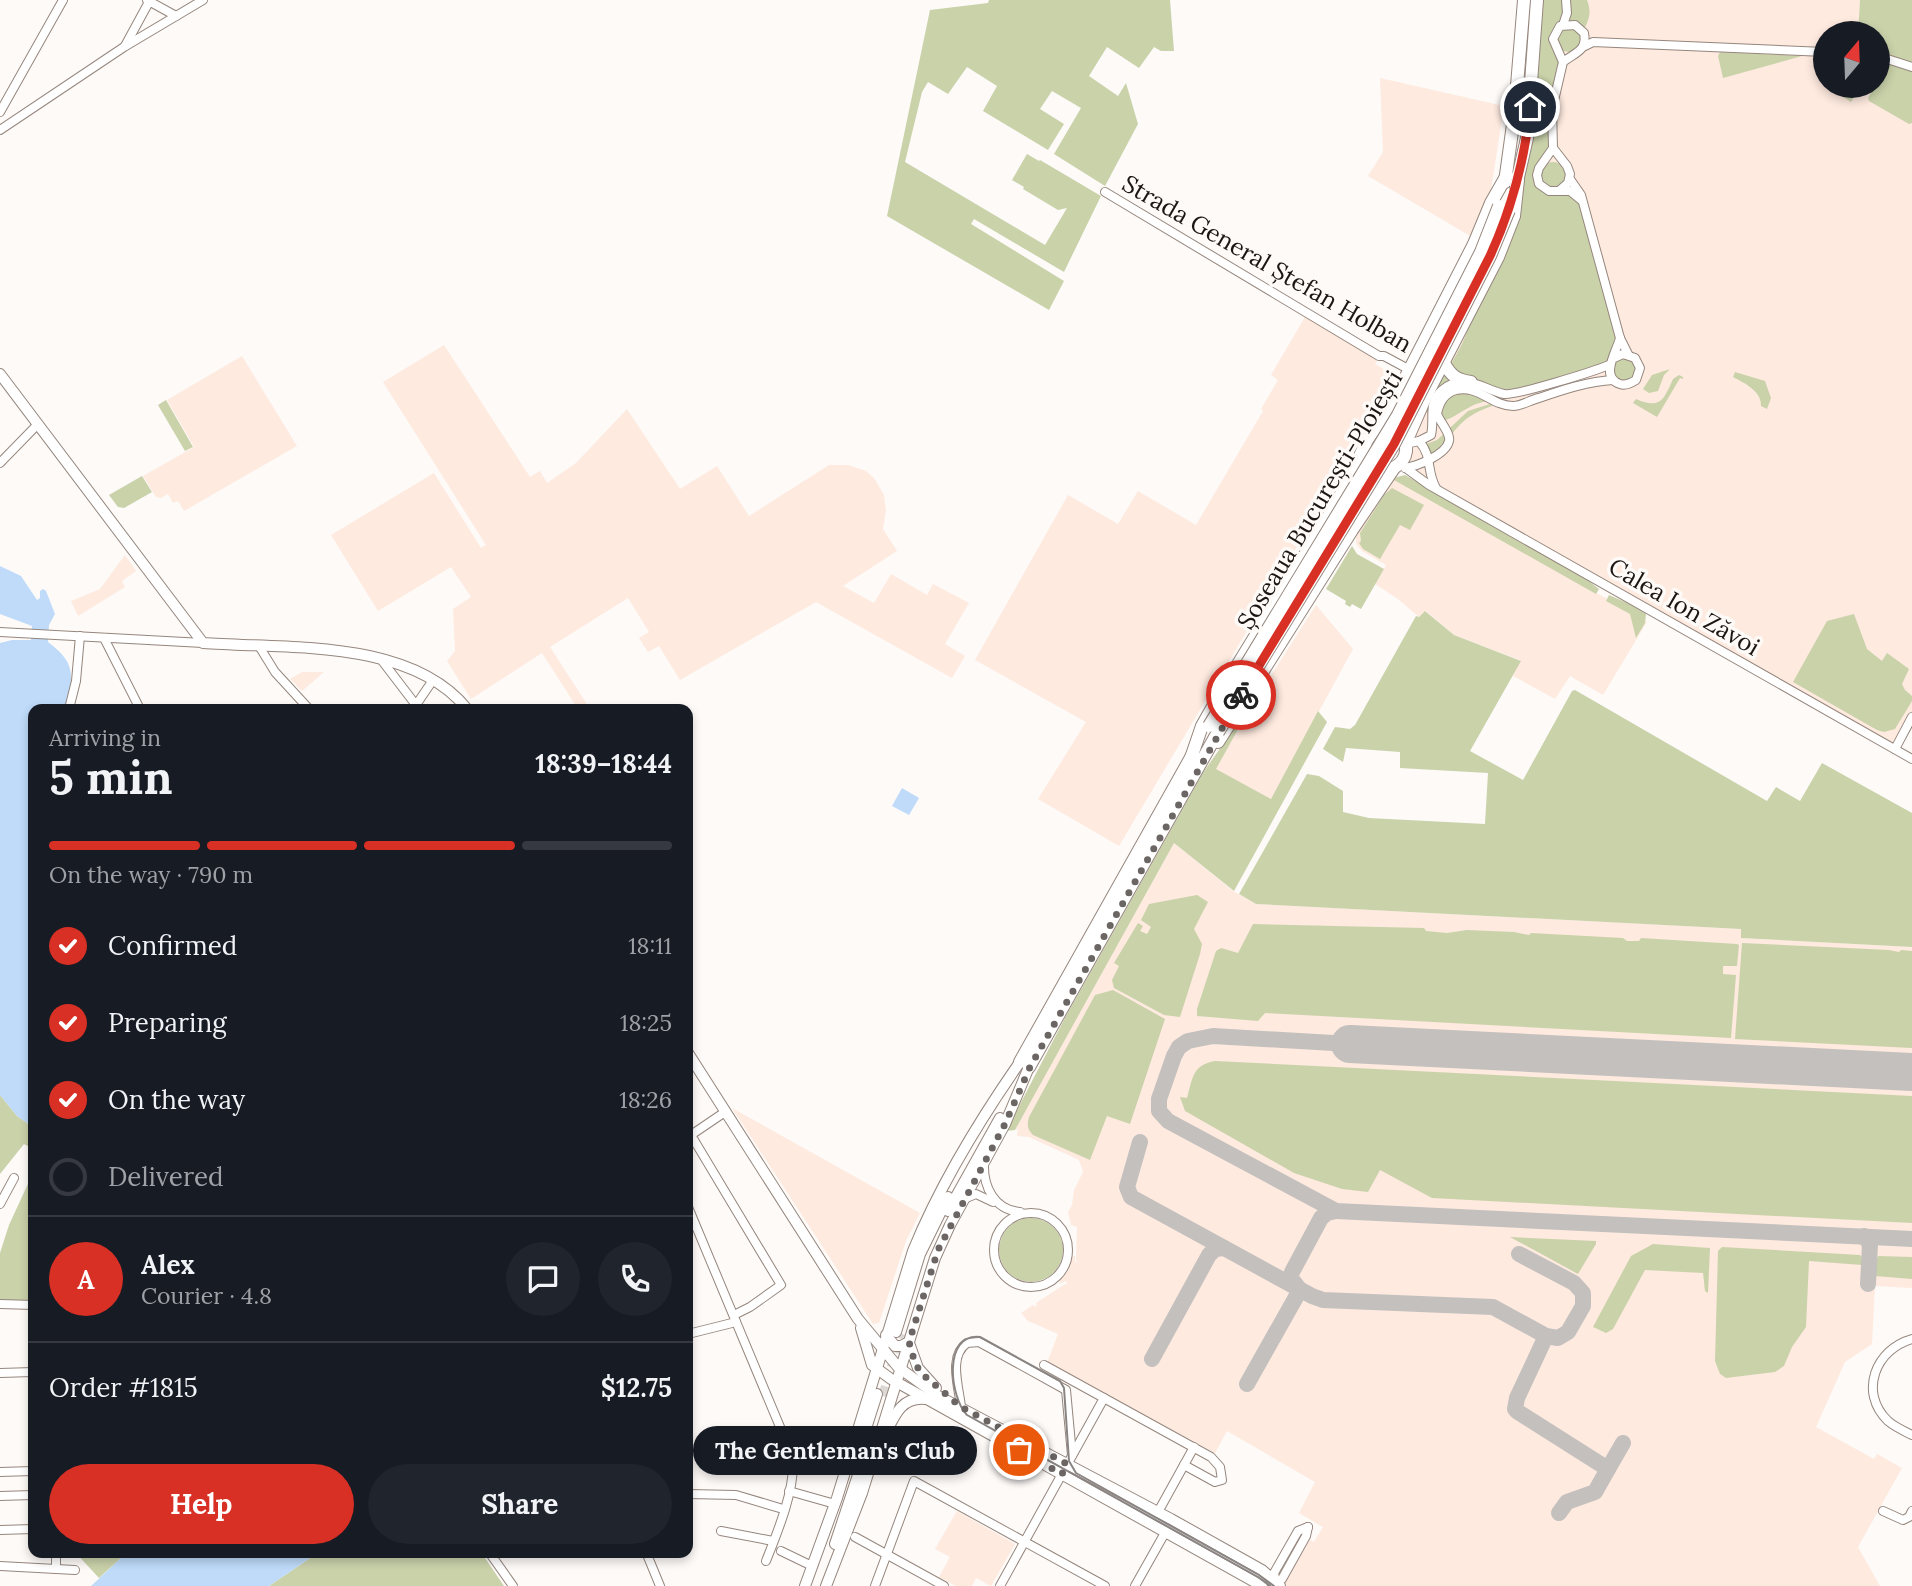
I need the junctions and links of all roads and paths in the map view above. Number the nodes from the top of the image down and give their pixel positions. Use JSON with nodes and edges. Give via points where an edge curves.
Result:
{"nodes":[{"id":1,"x":63,"y":0,"type":"edge"},
{"id":2,"x":149,"y":0,"type":"edge"},
{"id":3,"x":203,"y":0,"type":"edge"},
{"id":4,"x":1523,"y":0,"type":"edge"},
{"id":5,"x":1538,"y":0,"type":"edge"},
{"id":6,"x":1566,"y":0,"type":"edge"},
{"id":7,"x":176,"y":16,"type":"junction"},
{"id":8,"x":1568,"y":24,"type":"junction"},
{"id":9,"x":1589,"y":44,"type":"junction"},
{"id":10,"x":124,"y":47,"type":"junction"},
{"id":11,"x":1560,"y":52,"type":"junction"},
{"id":12,"x":1813,"y":52,"type":"edge"},
{"id":13,"x":1571,"y":56,"type":"junction"},
{"id":14,"x":1890,"y":60,"type":"edge"},
{"id":15,"x":1563,"y":62,"type":"junction"},
{"id":16,"x":1912,"y":67,"type":"edge"},
{"id":17,"x":0,"y":112,"type":"edge"},
{"id":18,"x":3,"y":126,"type":"edge"},
{"id":19,"x":1553,"y":149,"type":"junction"},
{"id":20,"x":1560,"y":160,"type":"junction"},
{"id":21,"x":1545,"y":161,"type":"junction"},
{"id":22,"x":1512,"y":178,"type":"junction"},
{"id":23,"x":1570,"y":179,"type":"junction"},
{"id":24,"x":1560,"y":190,"type":"junction"},
{"id":25,"x":1105,"y":192,"type":"dead end"},
{"id":26,"x":1583,"y":202,"type":"junction"},
{"id":27,"x":1620,"y":338,"type":"junction"},
{"id":28,"x":1628,"y":354,"type":"junction"},
{"id":29,"x":1612,"y":361,"type":"junction"},
{"id":30,"x":1444,"y":363,"type":"junction"},
{"id":31,"x":1410,"y":370,"type":"junction"},
{"id":32,"x":0,"y":374,"type":"edge"},
{"id":33,"x":1613,"y":380,"type":"junction"},
{"id":34,"x":1471,"y":382,"type":"junction"},
{"id":35,"x":38,"y":424,"type":"junction"},
{"id":36,"x":1374,"y":431,"type":"junction"},
{"id":37,"x":1411,"y":441,"type":"junction"},
{"id":38,"x":1365,"y":446,"type":"junction"},
{"id":39,"x":1430,"y":460,"type":"junction"},
{"id":40,"x":0,"y":463,"type":"edge"},
{"id":41,"x":1399,"y":468,"type":"junction"},
{"id":42,"x":1436,"y":488,"type":"junction"},
{"id":43,"x":0,"y":632,"type":"edge"},
{"id":44,"x":80,"y":636,"type":"junction"},
{"id":45,"x":104,"y":638,"type":"junction"},
{"id":46,"x":203,"y":643,"type":"junction"},
{"id":47,"x":259,"y":646,"type":"junction"},
{"id":48,"x":380,"y":658,"type":"junction"},
{"id":49,"x":433,"y":680,"type":"junction"},
{"id":50,"x":70,"y":704,"type":"edge"},
{"id":51,"x":137,"y":704,"type":"edge"},
{"id":52,"x":304,"y":704,"type":"edge"},
{"id":53,"x":416,"y":704,"type":"edge"},
{"id":54,"x":420,"y":704,"type":"edge"},
{"id":55,"x":462,"y":704,"type":"edge"},
{"id":56,"x":1912,"y":717,"type":"edge"},
{"id":57,"x":1895,"y":749,"type":"junction"},
{"id":58,"x":1912,"y":759,"type":"edge"},
{"id":59,"x":1196,"y":761,"type":"junction"},
{"id":60,"x":693,"y":1061,"type":"edge"},
{"id":61,"x":1025,"y":1064,"type":"junction"},
{"id":62,"x":725,"y":1112,"type":"junction"},
{"id":63,"x":693,"y":1134,"type":"edge"},
{"id":64,"x":693,"y":1139,"type":"edge"},
{"id":65,"x":984,"y":1163,"type":"junction"},
{"id":66,"x":14,"y":1178,"type":"dead end"},
{"id":67,"x":989,"y":1197,"type":"junction"},
{"id":68,"x":964,"y":1199,"type":"junction"},
{"id":69,"x":0,"y":1204,"type":"edge"},
{"id":70,"x":1010,"y":1213,"type":"junction"},
{"id":71,"x":693,"y":1219,"type":"edge"},
{"id":72,"x":0,"y":1304,"type":"edge"},
{"id":73,"x":28,"y":1305,"type":"edge"},
{"id":74,"x":735,"y":1318,"type":"junction"},
{"id":75,"x":862,"y":1328,"type":"junction"},
{"id":76,"x":693,"y":1332,"type":"edge"},
{"id":77,"x":1912,"y":1339,"type":"edge"},
{"id":78,"x":888,"y":1346,"type":"junction"},
{"id":79,"x":1044,"y":1364,"type":"dead end"},
{"id":80,"x":28,"y":1372,"type":"edge"},
{"id":81,"x":0,"y":1373,"type":"edge"},
{"id":82,"x":894,"y":1375,"type":"junction"},
{"id":83,"x":1076,"y":1382,"type":"junction"},
{"id":84,"x":1056,"y":1384,"type":"junction"},
{"id":85,"x":881,"y":1393,"type":"junction"},
{"id":86,"x":1104,"y":1398,"type":"junction"},
{"id":87,"x":928,"y":1399,"type":"junction"},
{"id":88,"x":961,"y":1407,"type":"junction"},
{"id":89,"x":1912,"y":1435,"type":"edge"},
{"id":90,"x":1194,"y":1447,"type":"junction"},
{"id":91,"x":872,"y":1462,"type":"junction"},
{"id":92,"x":1067,"y":1464,"type":"junction"},
{"id":93,"x":1184,"y":1465,"type":"junction"},
{"id":94,"x":28,"y":1471,"type":"edge"},
{"id":95,"x":0,"y":1472,"type":"edge"},
{"id":96,"x":789,"y":1491,"type":"junction"},
{"id":97,"x":693,"y":1494,"type":"edge"},
{"id":98,"x":28,"y":1495,"type":"edge"},
{"id":99,"x":0,"y":1496,"type":"edge"},
{"id":100,"x":835,"y":1504,"type":"junction"},
{"id":101,"x":783,"y":1509,"type":"junction"},
{"id":102,"x":1884,"y":1511,"type":"dead end"},
{"id":103,"x":1158,"y":1512,"type":"junction"},
{"id":104,"x":1911,"y":1518,"type":"edge"},
{"id":105,"x":28,"y":1529,"type":"edge"},
{"id":106,"x":0,"y":1530,"type":"edge"},
{"id":107,"x":721,"y":1531,"type":"dead end"},
{"id":108,"x":1166,"y":1531,"type":"junction"},
{"id":109,"x":855,"y":1537,"type":"dead end"},
{"id":110,"x":774,"y":1541,"type":"junction"},
{"id":111,"x":1025,"y":1542,"type":"junction"},
{"id":112,"x":781,"y":1551,"type":"dead end"},
{"id":113,"x":887,"y":1553,"type":"junction"},
{"id":114,"x":56,"y":1558,"type":"edge"},
{"id":115,"x":493,"y":1558,"type":"edge"},
{"id":116,"x":648,"y":1558,"type":"edge"},
{"id":117,"x":766,"y":1561,"type":"dead end"},
{"id":118,"x":0,"y":1566,"type":"edge"},
{"id":119,"x":812,"y":1566,"type":"junction"},
{"id":120,"x":56,"y":1569,"type":"junction"},
{"id":121,"x":75,"y":1570,"type":"dead end"},
{"id":122,"x":1277,"y":1585,"type":"edge"},
{"id":123,"x":513,"y":1586,"type":"edge"},
{"id":124,"x":660,"y":1586,"type":"edge"},
{"id":125,"x":805,"y":1586,"type":"edge"},
{"id":126,"x":811,"y":1586,"type":"edge"},
{"id":127,"x":819,"y":1586,"type":"edge"},
{"id":128,"x":826,"y":1586,"type":"edge"},
{"id":129,"x":875,"y":1586,"type":"edge"},
{"id":130,"x":944,"y":1586,"type":"edge"},
{"id":131,"x":1000,"y":1586,"type":"edge"},
{"id":132,"x":1105,"y":1586,"type":"edge"},
{"id":133,"x":1135,"y":1586,"type":"edge"},
{"id":134,"x":1262,"y":1586,"type":"edge"}],
"edges":[{"from":1,"to":17,"type":"street"},
{"from":2,"to":7,"type":"street"},
{"from":2,"to":10,"type":"street"},
{"from":3,"to":7,"type":"street"},
{"from":4,"to":22,"type":"highway","name":"Șoseaua București-Ploiești"},
{"from":5,"to":22,"type":"highway","name":"Șoseaua București-Ploiești","via":[[1527,138]]},
{"from":6,"to":8,"type":"street"},
{"from":7,"to":10,"type":"street"},
{"from":8,"to":9,"type":"street","via":[[1579,27]]},
{"from":8,"to":11,"type":"street","via":[[1553,39]]},
{"from":9,"to":12,"type":"street"},
{"from":9,"to":13,"type":"street"},
{"from":10,"to":18,"type":"street"},
{"from":11,"to":13,"type":"street"},
{"from":11,"to":15,"type":"street"},
{"from":13,"to":15,"type":"street"},
{"from":14,"to":16,"type":"street"},
{"from":15,"to":19,"type":"street","via":[[1552,109]]},
{"from":19,"to":20,"type":"street"},
{"from":19,"to":21,"type":"street"},
{"from":20,"to":21,"type":"street"},
{"from":20,"to":23,"type":"street"},
{"from":21,"to":24,"type":"street","via":[[1538,170],[1539,184],[1549,191]]},
{"from":22,"to":30,"type":"highway","via":[[1516,204],[1509,229]]},
{"from":22,"to":31,"type":"highway","via":[[1491,203]]},
{"from":22,"to":59,"type":"highway","name":"Șoseaua București-Ploiești","bridge":true,"via":[[1490,256],[1394,444]]},
{"from":23,"to":24,"type":"street"},
{"from":23,"to":26,"type":"street"},
{"from":24,"to":26,"type":"street","via":[[1574,193]]},
{"from":25,"to":31,"type":"street","name":"Strada General Ștefan Holban","via":[[1379,356]]},
{"from":26,"to":27,"type":"street"},
{"from":27,"to":28,"type":"street"},
{"from":27,"to":29,"type":"street"},
{"from":28,"to":29,"type":"street"},
{"from":28,"to":33,"type":"street","via":[[1637,361],[1639,375],[1627,384]]},
{"from":29,"to":33,"type":"street","via":[[1609,374]]},
{"from":29,"to":34,"type":"street","via":[[1507,394]]},
{"from":30,"to":34,"type":"highway","via":[[1455,377]]},
{"from":30,"to":37,"type":"highway","via":[[1426,396]]},
{"from":31,"to":36,"type":"highway"},
{"from":32,"to":35,"type":"main road"},
{"from":33,"to":39,"type":"street","via":[[1517,407],[1473,390],[1452,392],[1437,414],[1449,440]]},
{"from":34,"to":37,"type":"street","via":[[1453,384],[1439,393],[1431,411],[1431,435]]},
{"from":35,"to":40,"type":"street"},
{"from":35,"to":46,"type":"main road"},
{"from":36,"to":37,"type":"highway","via":[[1392,429]]},
{"from":36,"to":38,"type":"highway"},
{"from":37,"to":39,"type":"street"},
{"from":37,"to":41,"type":"highway"},
{"from":38,"to":41,"type":"highway","via":[[1373,466]]},
{"from":38,"to":59,"type":"highway","via":[[1333,509],[1202,726]]},
{"from":39,"to":41,"type":"street"},
{"from":39,"to":42,"type":"street"},
{"from":41,"to":42,"type":"street","name":"Calea Ion Zăvoi"},
{"from":41,"to":59,"type":"highway","via":[[1352,530],[1222,737]]},
{"from":42,"to":57,"type":"street","name":"Calea Ion Zăvoi"},
{"from":43,"to":44,"type":"street"},
{"from":44,"to":45,"type":"street"},
{"from":44,"to":50,"type":"street"},
{"from":45,"to":46,"type":"street"},
{"from":45,"to":51,"type":"street"},
{"from":46,"to":47,"type":"main road"},
{"from":47,"to":48,"type":"main road","via":[[350,651]]},
{"from":47,"to":52,"type":"street"},
{"from":48,"to":49,"type":"main road"},
{"from":48,"to":53,"type":"street"},
{"from":49,"to":54,"type":"street"},
{"from":49,"to":55,"type":"main road"},
{"from":56,"to":57,"type":"street"},
{"from":57,"to":58,"type":"street","name":"Calea Ion Zăvoi"},
{"from":59,"to":61,"type":"highway","name":"Șoseaua București-Ploiești"},
{"from":60,"to":62,"type":"main road"},
{"from":61,"to":65,"type":"main road","name":"Șoseaua București-Ploiești","via":[[1005,1124]]},
{"from":61,"to":78,"type":"main road","name":"Șoseaua București-Ploiești","via":[[936,1234]]},
{"from":61,"to":78,"type":"main road","name":"Șoseaua București-Ploiești","via":[[991,1103],[929,1216],[910,1257]]},
{"from":62,"to":63,"type":"street"},
{"from":62,"to":75,"type":"main road"},
{"from":64,"to":74,"type":"street","via":[[781,1285]]},
{"from":65,"to":67,"type":"street"},
{"from":65,"to":68,"type":"main road","name":"Șoseaua București-Ploiești"},
{"from":66,"to":69,"type":"street"},
{"from":67,"to":68,"type":"street","via":[[976,1194]]},
{"from":67,"to":70,"type":"street"},
{"from":68,"to":78,"type":"main road","name":"Șoseaua București-Ploiești"},
{"from":70,"to":70,"type":"street","via":[[993,1243],[998,1268],[1017,1285],[1042,1286],[1063,1270],[1068,1246],[1065,1234],[1043,1214]]},
{"from":71,"to":74,"type":"street"},
{"from":72,"to":73,"type":"street"},
{"from":74,"to":76,"type":"street"},
{"from":74,"to":96,"type":"street","via":[[793,1458]]},
{"from":75,"to":78,"type":"main road","via":[[877,1332]]},
{"from":75,"to":78,"type":"main road","via":[[872,1350]]},
{"from":75,"to":82,"type":"main road","via":[[871,1362]]},
{"from":77,"to":89,"type":"street","via":[[1883,1356],[1872,1385],[1881,1413]]},
{"from":78,"to":82,"type":"main road","name":"Șoseaua București-Ploiești"},
{"from":78,"to":82,"type":"main road"},
{"from":78,"to":82,"type":"main road","name":"Șoseaua București-Ploiești"},
{"from":78,"to":88,"type":"main road","via":[[915,1363]]},
{"from":79,"to":83,"type":"street"},
{"from":80,"to":81,"type":"street"},
{"from":82,"to":85,"type":"main road"},
{"from":82,"to":85,"type":"main road","name":"Șoseaua București-Ploiești"},
{"from":82,"to":87,"type":"main road"},
{"from":82,"to":88,"type":"main road"},
{"from":83,"to":84,"type":"street"},
{"from":83,"to":86,"type":"street"},
{"from":84,"to":88,"type":"street","via":[[979,1342],[970,1342],[960,1348],[956,1358]]},
{"from":84,"to":92,"type":"street","via":[[1067,1391]]},
{"from":85,"to":91,"type":"main road","name":"Șoseaua București-Ploiești"},
{"from":85,"to":100,"type":"main road","name":"Șoseaua București-Ploiești"},
{"from":85,"to":126,"type":"main road","name":"Șoseaua București-Ploiești"},
{"from":85,"to":127,"type":"main road","name":"Șoseaua București-Ploiești","via":[[850,1503]]},
{"from":86,"to":90,"type":"street"},
{"from":86,"to":92,"type":"street"},
{"from":87,"to":91,"type":"main road","via":[[909,1400],[901,1407]]},
{"from":87,"to":92,"type":"main road"},
{"from":88,"to":92,"type":"main road"},
{"from":90,"to":93,"type":"street"},
{"from":90,"to":93,"type":"street","via":[[1216,1461],[1222,1480],[1215,1482]]},
{"from":91,"to":128,"type":"main road","name":"Șoseaua București-Ploiești"},
{"from":92,"to":103,"type":"main road"},
{"from":92,"to":108,"type":"main road"},
{"from":92,"to":111,"type":"street"},
{"from":93,"to":103,"type":"street"},
{"from":94,"to":95,"type":"street"},
{"from":96,"to":100,"type":"street"},
{"from":96,"to":101,"type":"street"},
{"from":97,"to":101,"type":"street","via":[[736,1495]]},
{"from":98,"to":99,"type":"street"},
{"from":100,"to":119,"type":"main road","name":"Șoseaua București-Ploiești"},
{"from":101,"to":110,"type":"street"},
{"from":102,"to":104,"type":"street","via":[[1903,1520]]},
{"from":103,"to":122,"type":"main road","via":[[1262,1570]]},
{"from":105,"to":106,"type":"street"},
{"from":107,"to":110,"type":"street"},
{"from":108,"to":133,"type":"street"},
{"from":108,"to":134,"type":"main road"},
{"from":109,"to":113,"type":"street"},
{"from":110,"to":117,"type":"street"},
{"from":111,"to":113,"type":"street","via":[[914,1481]]},
{"from":111,"to":131,"type":"street"},
{"from":111,"to":132,"type":"street"},
{"from":112,"to":119,"type":"street"},
{"from":113,"to":129,"type":"street"},
{"from":113,"to":130,"type":"street"},
{"from":114,"to":120,"type":"street"},
{"from":115,"to":123,"type":"street"},
{"from":116,"to":124,"type":"street"},
{"from":118,"to":120,"type":"street"},
{"from":119,"to":125,"type":"main road","name":"Șoseaua București-Ploiești"},
{"from":120,"to":121,"type":"street"},
{"from":122,"to":122,"type":"street","via":[[1306,1536],[1308,1527],[1298,1531],[1274,1573]]}]}
